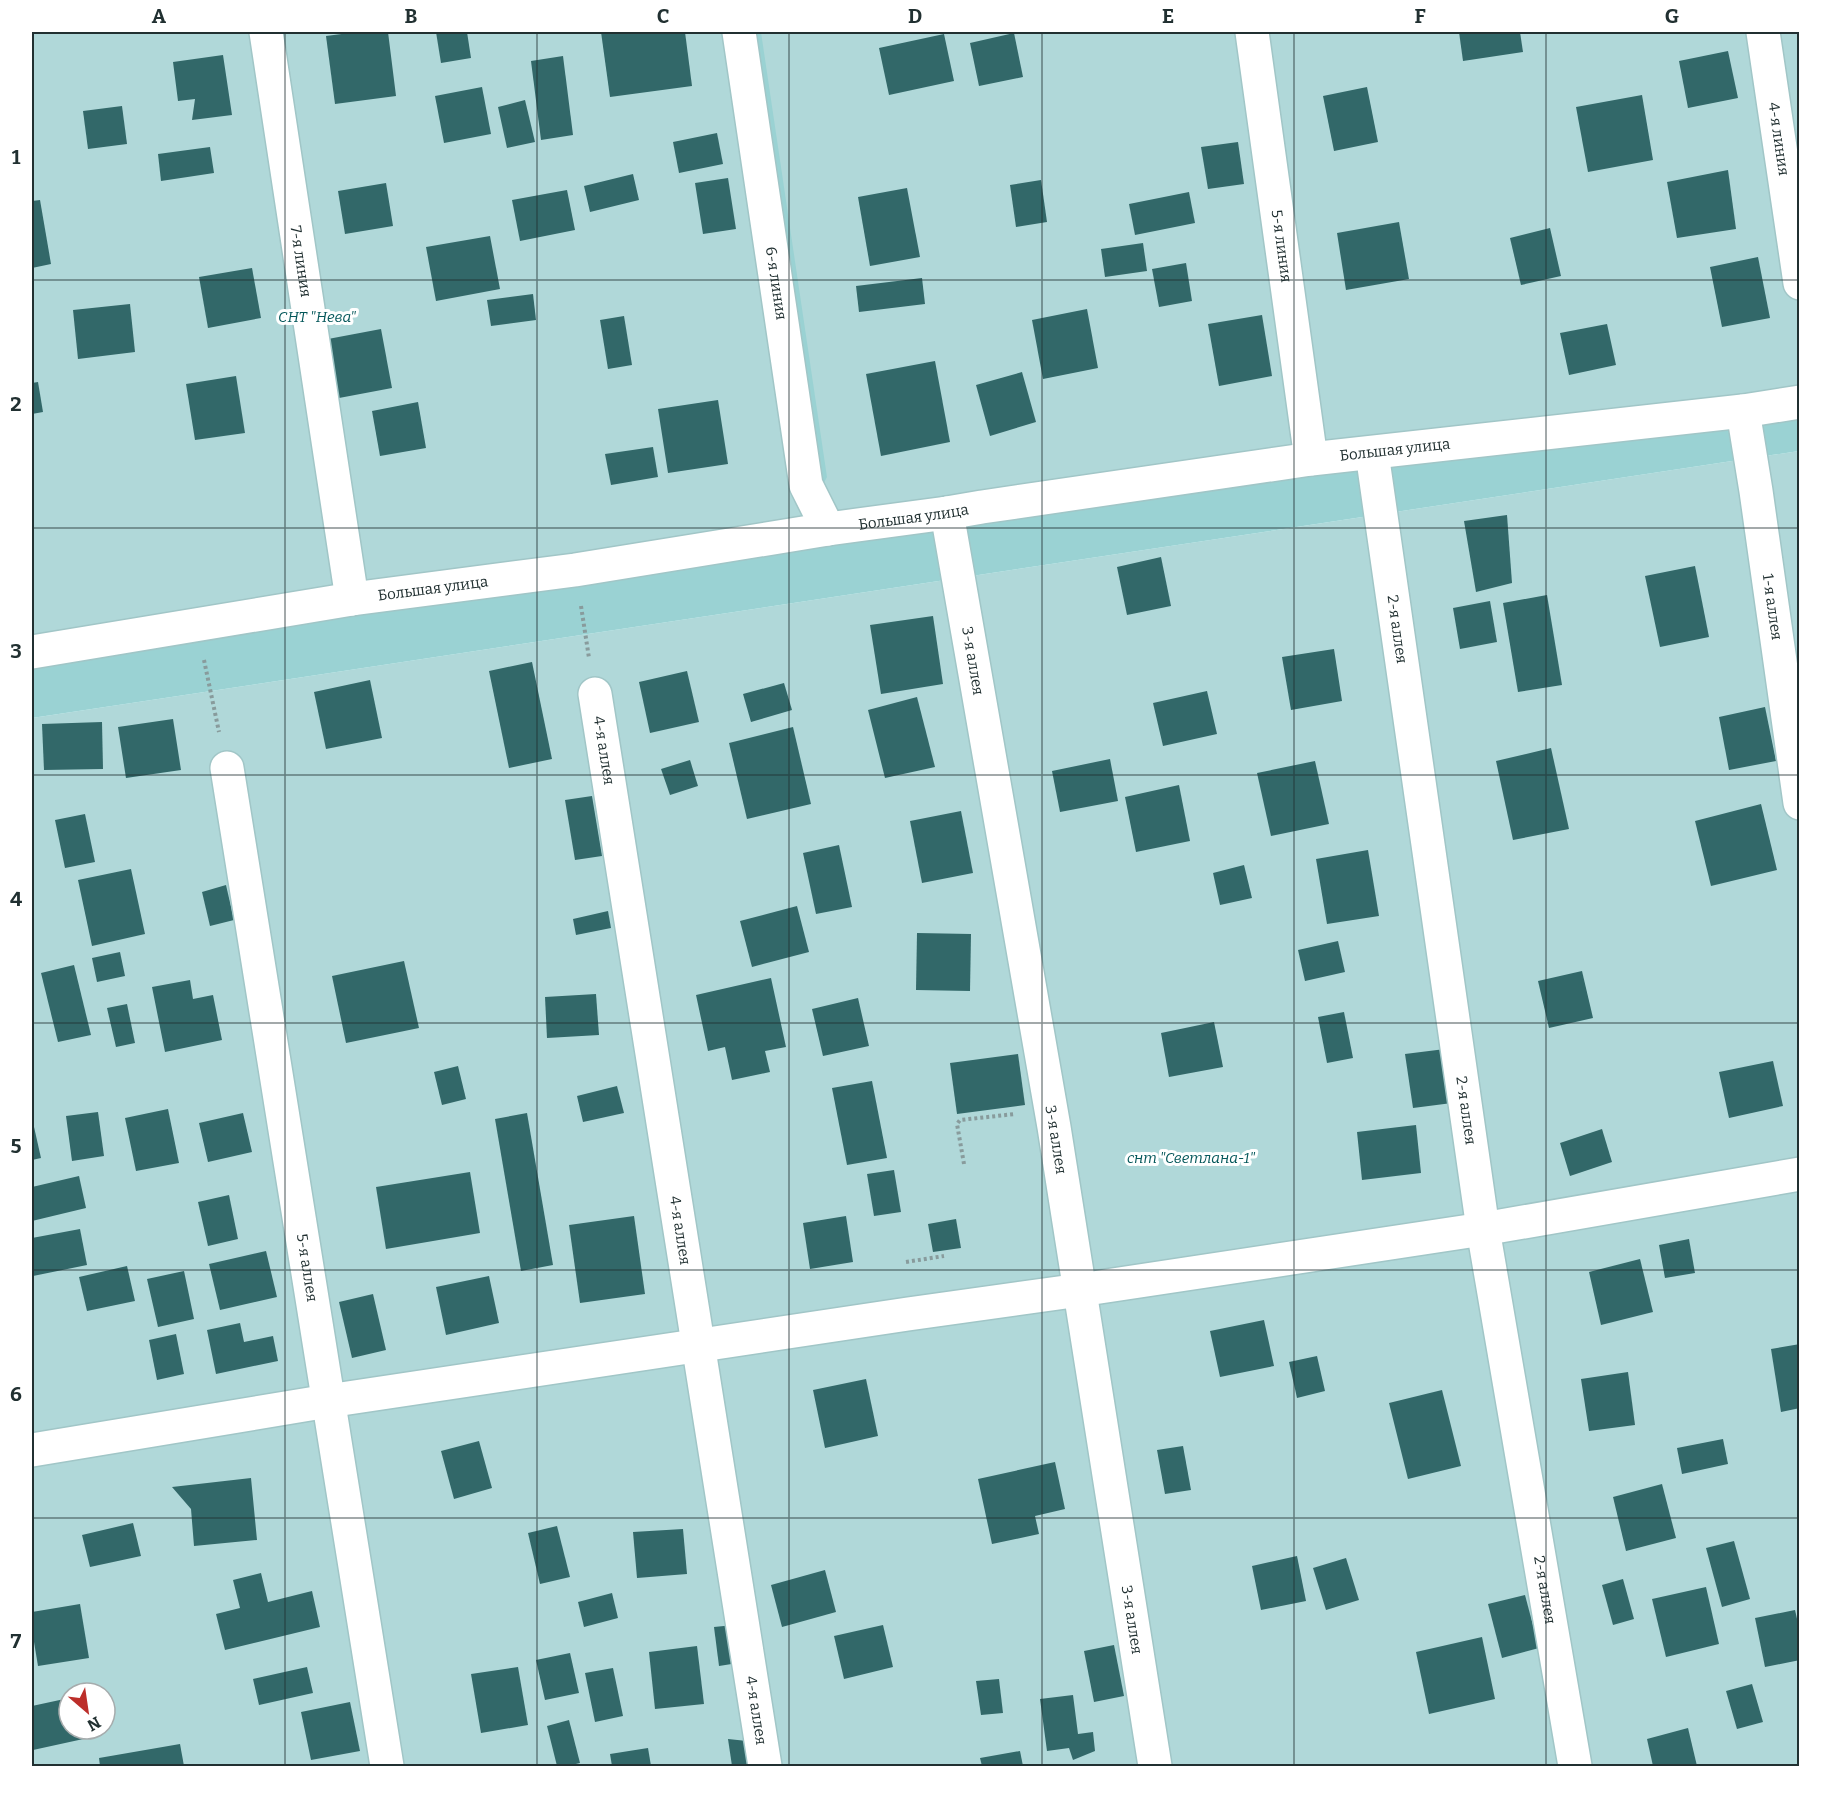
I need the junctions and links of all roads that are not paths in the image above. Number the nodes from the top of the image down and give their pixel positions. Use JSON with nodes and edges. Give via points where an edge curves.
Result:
{"nodes":[{"id":1,"x":266,"y":32,"type":"edge"},
{"id":2,"x":739,"y":32,"type":"edge"},
{"id":3,"x":761,"y":32,"type":"edge"},
{"id":4,"x":1252,"y":32,"type":"edge"},
{"id":5,"x":1763,"y":32,"type":"edge"},
{"id":6,"x":1800,"y":283,"type":"edge"},
{"id":7,"x":1800,"y":402,"type":"edge"},
{"id":8,"x":1743,"y":411,"type":"junction"},
{"id":9,"x":1372,"y":453,"type":"junction"},
{"id":10,"x":1311,"y":459,"type":"junction"},
{"id":11,"x":947,"y":513,"type":"junction"},
{"id":12,"x":821,"y":515,"type":"junction"},
{"id":13,"x":352,"y":599,"type":"junction"},
{"id":14,"x":32,"y":652,"type":"edge"},
{"id":15,"x":595,"y":694,"type":"road end"},
{"id":16,"x":227,"y":768,"type":"road end"},
{"id":17,"x":1800,"y":803,"type":"edge"},
{"id":18,"x":1800,"y":1174,"type":"edge"},
{"id":19,"x":1483,"y":1228,"type":"junction"},
{"id":20,"x":1080,"y":1290,"type":"junction"},
{"id":21,"x":698,"y":1345,"type":"junction"},
{"id":22,"x":328,"y":1401,"type":"junction"},
{"id":23,"x":32,"y":1450,"type":"edge"},
{"id":24,"x":387,"y":1767,"type":"edge"},
{"id":25,"x":765,"y":1767,"type":"edge"},
{"id":26,"x":1155,"y":1767,"type":"edge"},
{"id":27,"x":1575,"y":1767,"type":"edge"}],
"edges":[{"from":1,"to":13,"type":"street","name":"7-я линия"},
{"from":2,"to":12,"type":"street","name":"6-я линия","via":[[807,485]]},
{"from":3,"to":12,"type":"street","via":[[826,477]]},
{"from":4,"to":10,"type":"street","name":"5-я линия"},
{"from":5,"to":6,"type":"street","name":"4-я линия"},
{"from":7,"to":8,"type":"street","name":"Большая улица"},
{"from":8,"to":9,"type":"street","name":"Большая улица"},
{"from":8,"to":17,"type":"street","name":"1-я аллея"},
{"from":9,"to":10,"type":"street","name":"Большая улица"},
{"from":9,"to":19,"type":"street","name":"2-я аллея"},
{"from":10,"to":11,"type":"street","name":"Большая улица"},
{"from":11,"to":12,"type":"street","name":"Большая улица"},
{"from":11,"to":20,"type":"street","name":"3-я аллея"},
{"from":12,"to":13,"type":"street","name":"Большая улица","via":[[575,570]]},
{"from":13,"to":14,"type":"street","name":"Большая улица"},
{"from":15,"to":21,"type":"street","name":"4-я аллея"},
{"from":16,"to":22,"type":"street","name":"5-я аллея"},
{"from":18,"to":19,"type":"street"},
{"from":19,"to":20,"type":"street"},
{"from":19,"to":27,"type":"street","name":"2-я аллея"},
{"from":20,"to":21,"type":"street"},
{"from":20,"to":26,"type":"street","name":"3-я аллея"},
{"from":21,"to":22,"type":"street"},
{"from":21,"to":25,"type":"street","name":"4-я аллея"},
{"from":22,"to":23,"type":"street"},
{"from":22,"to":24,"type":"street","name":"5-я аллея"}]}
